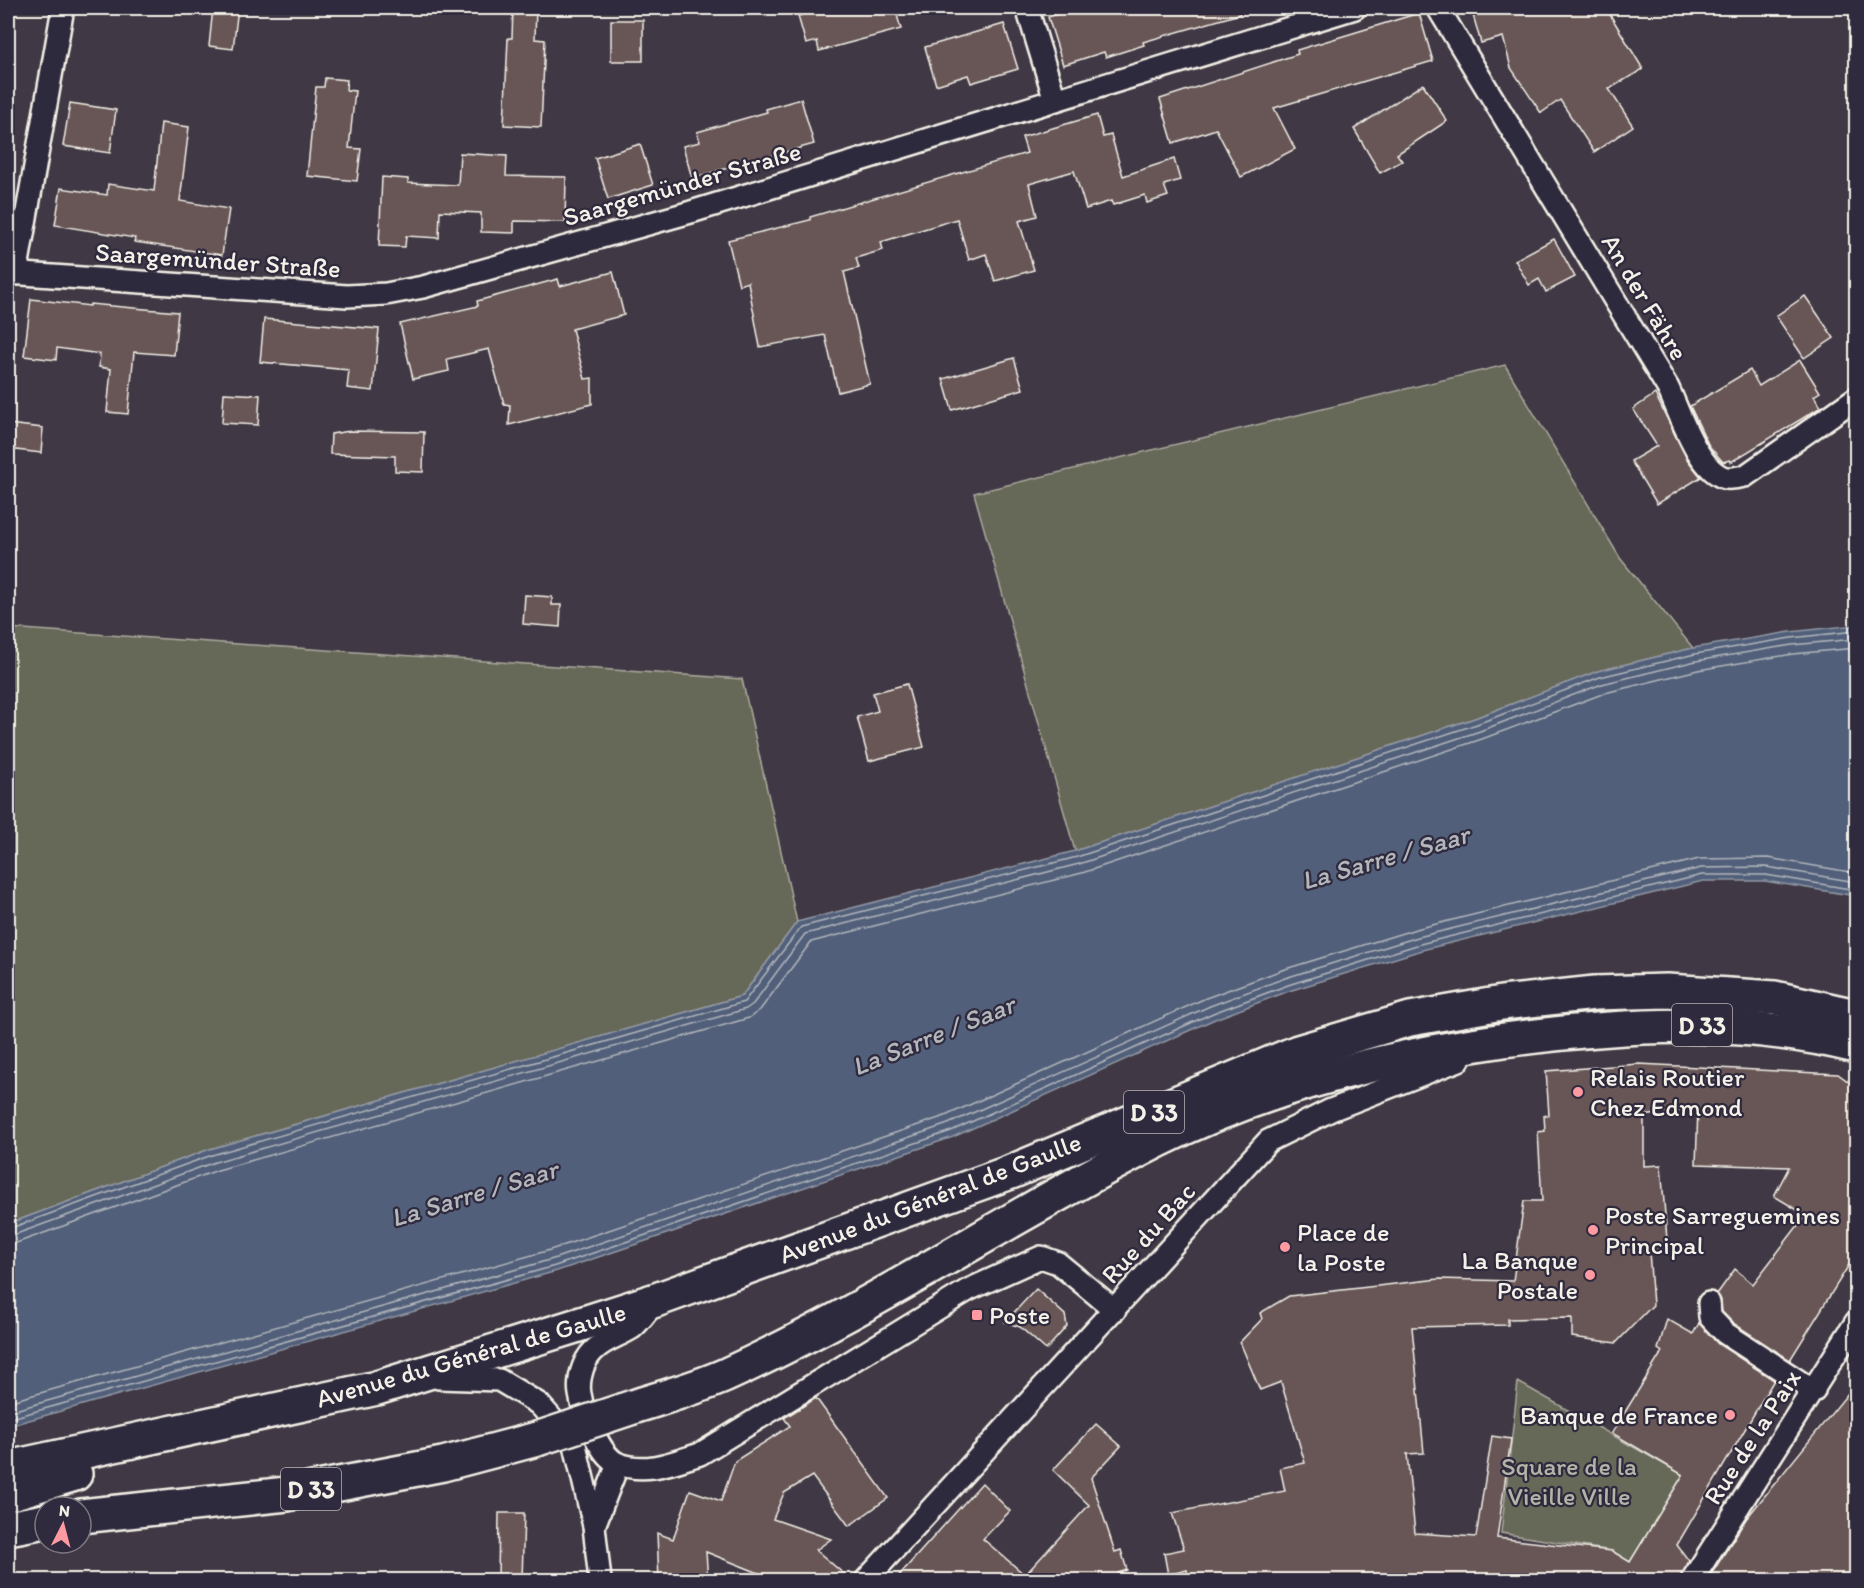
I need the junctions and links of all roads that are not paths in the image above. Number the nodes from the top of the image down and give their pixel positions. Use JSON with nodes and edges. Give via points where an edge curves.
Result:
{"nodes":[{"id":1,"x":63,"y":8,"type":"edge"},
{"id":2,"x":1027,"y":8,"type":"edge"},
{"id":3,"x":1355,"y":8,"type":"edge"},
{"id":4,"x":1438,"y":8,"type":"edge"},
{"id":5,"x":1054,"y":100,"type":"junction"},
{"id":6,"x":12,"y":273,"type":"edge"},
{"id":7,"x":1857,"y":398,"type":"edge"},
{"id":8,"x":1857,"y":1016,"type":"edge"},
{"id":9,"x":1546,"y":1035,"type":"junction"},
{"id":10,"x":1857,"y":1046,"type":"edge"},
{"id":11,"x":656,"y":1300,"type":"junction"},
{"id":12,"x":1709,"y":1303,"type":"dead end"},
{"id":13,"x":1115,"y":1310,"type":"junction"},
{"id":14,"x":1857,"y":1322,"type":"edge"},
{"id":15,"x":376,"y":1388,"type":"junction"},
{"id":16,"x":1814,"y":1391,"type":"junction"},
{"id":17,"x":618,"y":1464,"type":"junction"},
{"id":18,"x":8,"y":1468,"type":"edge"},
{"id":19,"x":8,"y":1494,"type":"edge"},
{"id":20,"x":93,"y":1515,"type":"edge"},
{"id":21,"x":33,"y":1523,"type":"edge"},
{"id":22,"x":594,"y":1526,"type":"junction"},
{"id":23,"x":8,"y":1528,"type":"edge"},
{"id":24,"x":600,"y":1581,"type":"edge"},
{"id":25,"x":866,"y":1581,"type":"edge"},
{"id":26,"x":1692,"y":1581,"type":"edge"}],
"edges":[{"from":1,"to":6,"type":"street"},
{"from":2,"to":5,"type":"street"},
{"from":3,"to":5,"type":"street","name":"Saargemünder Straße"},
{"from":4,"to":7,"type":"street","name":"An der Fähre","via":[[1668,388],[1709,468],[1726,478],[1745,476]]},
{"from":5,"to":6,"type":"street","name":"Saargemünder Straße","via":[[691,212],[386,294],[347,296]]},
{"from":8,"to":11,"type":"main road","name":"Avenue du Général de Gaulle","number":"D 33","via":[[1775,998],[1667,991],[1595,993],[1502,1003],[1410,1019],[1298,1052],[1011,1172]]},
{"from":9,"to":10,"type":"main road","name":"Avenue du Général de Gaulle","number":"D 33","via":[[1614,1026],[1700,1025],[1771,1031]]},
{"from":9,"to":13,"type":"street","name":"Rue du Bac","via":[[1435,1068],[1331,1110],[1268,1141]]},
{"from":9,"to":20,"type":"main road","name":"Avenue du Général de Gaulle","number":"D 33","bridge":true,"via":[[1430,1051],[1332,1075],[1254,1101],[1172,1134],[1030,1208],[812,1333],[723,1377],[537,1439],[442,1464],[287,1494]]},
{"from":11,"to":15,"type":"main road","name":"Avenue du Général de Gaulle","number":"D 33"},
{"from":11,"to":17,"type":"street","via":[[633,1327],[605,1341],[588,1357],[580,1374],[579,1394],[593,1433],[606,1455]]},
{"from":12,"to":16,"type":"street","via":[[1710,1317],[1725,1334]]},
{"from":13,"to":17,"type":"street","via":[[1058,1263],[1041,1257],[968,1290],[700,1454],[652,1468]]},
{"from":13,"to":25,"type":"street","name":"Rue du Bac"},
{"from":14,"to":16,"type":"street","name":"Rue de la Paix"},
{"from":15,"to":18,"type":"main road","name":"Avenue du Général de Gaulle","number":"D 33"},
{"from":15,"to":19,"type":"main road"},
{"from":15,"to":22,"type":"street","via":[[443,1377],[499,1380],[519,1390],[539,1404],[575,1445]]},
{"from":16,"to":26,"type":"street","name":"Rue de la Paix"},
{"from":17,"to":22,"type":"street"},
{"from":21,"to":23,"type":"main road"},
{"from":22,"to":24,"type":"street"}]}
